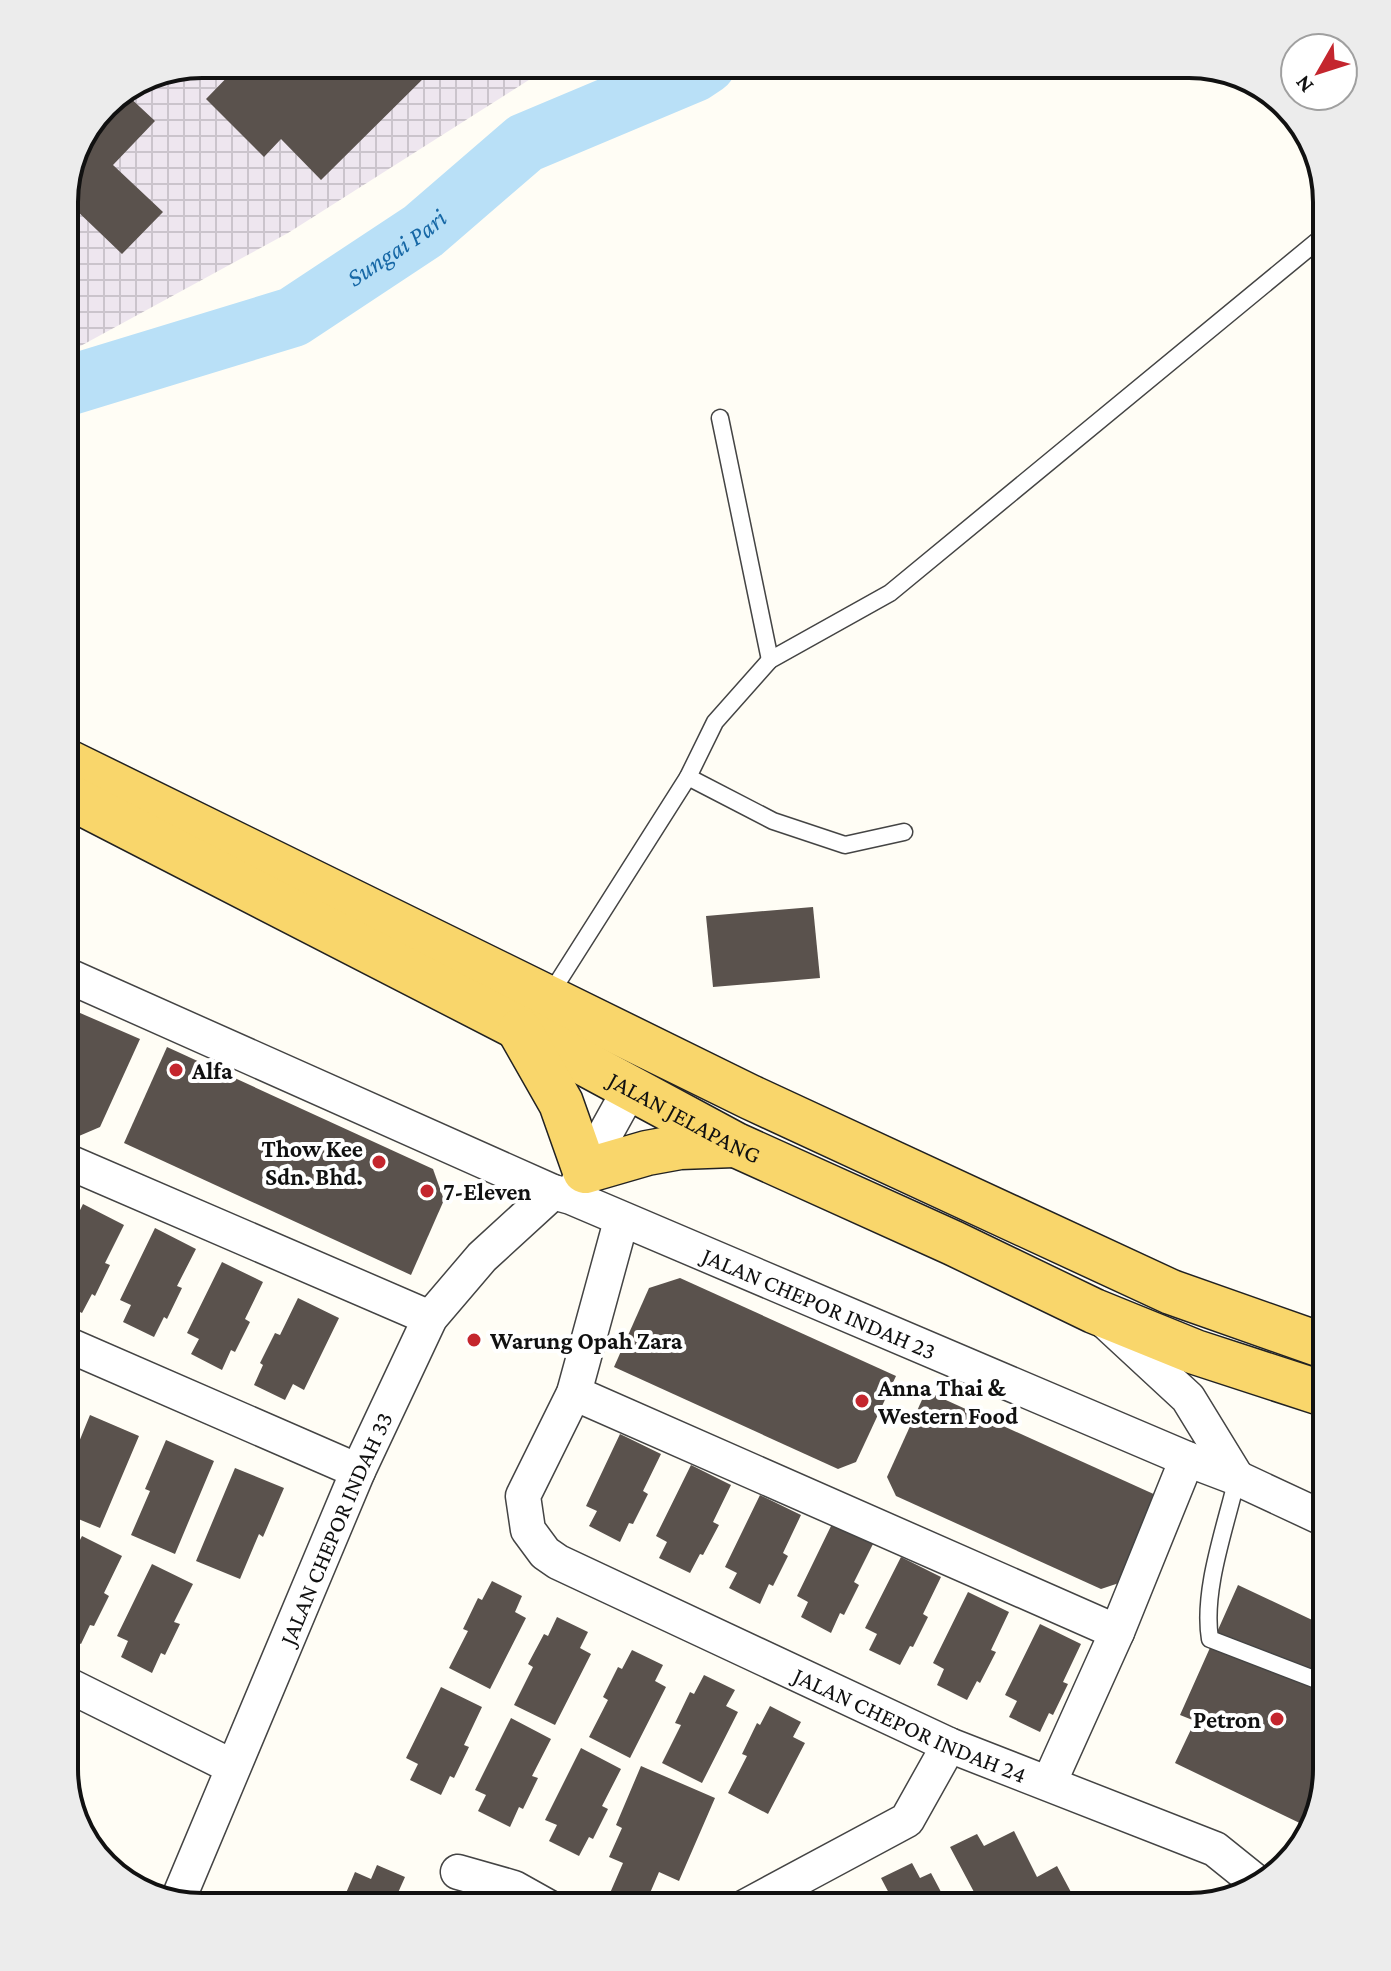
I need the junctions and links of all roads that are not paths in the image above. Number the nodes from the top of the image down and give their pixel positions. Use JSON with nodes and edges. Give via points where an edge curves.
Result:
{"nodes":[{"id":1,"x":1313,"y":245,"type":"edge"},
{"id":2,"x":720,"y":418,"type":"dead end"},
{"id":3,"x":770,"y":660,"type":"junction"},
{"id":4,"x":78,"y":768,"type":"edge"},
{"id":5,"x":688,"y":777,"type":"junction"},
{"id":6,"x":78,"y":801,"type":"edge"},
{"id":7,"x":904,"y":832,"type":"dead end"},
{"id":8,"x":78,"y":980,"type":"edge"},
{"id":9,"x":534,"y":1013,"type":"junction"},
{"id":10,"x":626,"y":1038,"type":"junction"},
{"id":11,"x":682,"y":1065,"type":"junction"},
{"id":12,"x":630,"y":1089,"type":"junction"},
{"id":13,"x":736,"y":1145,"type":"junction"},
{"id":14,"x":78,"y":1166,"type":"edge"},
{"id":15,"x":569,"y":1187,"type":"junction"},
{"id":16,"x":621,"y":1221,"type":"junction"},
{"id":17,"x":1094,"y":1311,"type":"junction"},
{"id":18,"x":430,"y":1318,"type":"junction"},
{"id":19,"x":1313,"y":1342,"type":"edge"},
{"id":20,"x":78,"y":1349,"type":"edge"},
{"id":21,"x":1313,"y":1390,"type":"edge"},
{"id":22,"x":574,"y":1393,"type":"junction"},
{"id":23,"x":1187,"y":1459,"type":"junction"},
{"id":24,"x":358,"y":1471,"type":"junction"},
{"id":25,"x":1237,"y":1478,"type":"junction"},
{"id":26,"x":1313,"y":1513,"type":"edge"},
{"id":27,"x":1117,"y":1632,"type":"junction"},
{"id":28,"x":1313,"y":1679,"type":"edge"},
{"id":29,"x":78,"y":1690,"type":"edge"},
{"id":30,"x":949,"y":1745,"type":"junction"},
{"id":31,"x":233,"y":1767,"type":"junction"},
{"id":32,"x":1049,"y":1783,"type":"junction"},
{"id":33,"x":458,"y":1872,"type":"dead end"},
{"id":34,"x":1250,"y":1877,"type":"edge"},
{"id":35,"x":181,"y":1892,"type":"edge"},
{"id":36,"x":523,"y":1893,"type":"edge"},
{"id":37,"x":771,"y":1893,"type":"edge"}],
"edges":[{"from":1,"to":3,"type":"lane","via":[[890,593]]},
{"from":2,"to":3,"type":"lane"},
{"from":3,"to":5,"type":"lane","via":[[715,722]]},
{"from":4,"to":9,"type":"main road","name":"JALAN JELAPANG"},
{"from":5,"to":7,"type":"lane","via":[[773,821],[845,845]]},
{"from":5,"to":9,"type":"lane"},
{"from":6,"to":9,"type":"main road","name":"JALAN JELAPANG"},
{"from":8,"to":15,"type":"street","name":"JALAN CHEPOR INDAH 23"},
{"from":9,"to":10,"type":"main road","name":"JALAN JELAPANG"},
{"from":9,"to":12,"type":"main road","name":"JALAN JELAPANG"},
{"from":9,"to":15,"type":"main road","via":[[561,1103]]},
{"from":10,"to":11,"type":"main road","name":"JALAN JELAPANG"},
{"from":10,"to":12,"type":"main road"},
{"from":11,"to":12,"type":"main road"},
{"from":11,"to":19,"type":"main road","name":"JALAN JELAPANG","via":[[1171,1292]]},
{"from":12,"to":13,"type":"main road","name":"JALAN JELAPANG"},
{"from":12,"to":15,"type":"street","name":"JALAN CHEPOR INDAH 33"},
{"from":13,"to":15,"type":"main road","via":[[647,1153]]},
{"from":13,"to":17,"type":"main road","name":"JALAN JELAPANG"},
{"from":14,"to":18,"type":"street"},
{"from":15,"to":16,"type":"street","name":"JALAN CHEPOR INDAH 23"},
{"from":15,"to":18,"type":"street","name":"JALAN CHEPOR INDAH 33","via":[[482,1257]]},
{"from":16,"to":22,"type":"street"},
{"from":16,"to":23,"type":"street","name":"JALAN CHEPOR INDAH 23"},
{"from":17,"to":21,"type":"main road","name":"JALAN JELAPANG","via":[[1195,1352]]},
{"from":17,"to":25,"type":"street","via":[[1188,1398]]},
{"from":18,"to":24,"type":"street","name":"JALAN CHEPOR INDAH 33"},
{"from":20,"to":24,"type":"street"},
{"from":22,"to":27,"type":"street"},
{"from":22,"to":30,"type":"street","name":"JALAN CHEPOR INDAH 24","via":[[523,1496],[528,1530],[545,1553]]},
{"from":23,"to":25,"type":"street","name":"JALAN CHEPOR INDAH 23"},
{"from":23,"to":27,"type":"street"},
{"from":24,"to":31,"type":"street","name":"JALAN CHEPOR INDAH 33"},
{"from":25,"to":26,"type":"street","name":"JALAN CHEPOR INDAH 23"},
{"from":25,"to":28,"type":"lane","via":[[1214,1577],[1207,1621],[1210,1639]]},
{"from":27,"to":32,"type":"street"},
{"from":29,"to":31,"type":"street"},
{"from":30,"to":32,"type":"street","name":"JALAN CHEPOR INDAH 24"},
{"from":30,"to":37,"type":"street","via":[[907,1820]]},
{"from":31,"to":35,"type":"street","name":"JALAN CHEPOR INDAH 33"},
{"from":32,"to":34,"type":"street","name":"JALAN CHEPOR INDAH 24","via":[[1215,1849]]},
{"from":33,"to":36,"type":"street"}]}
